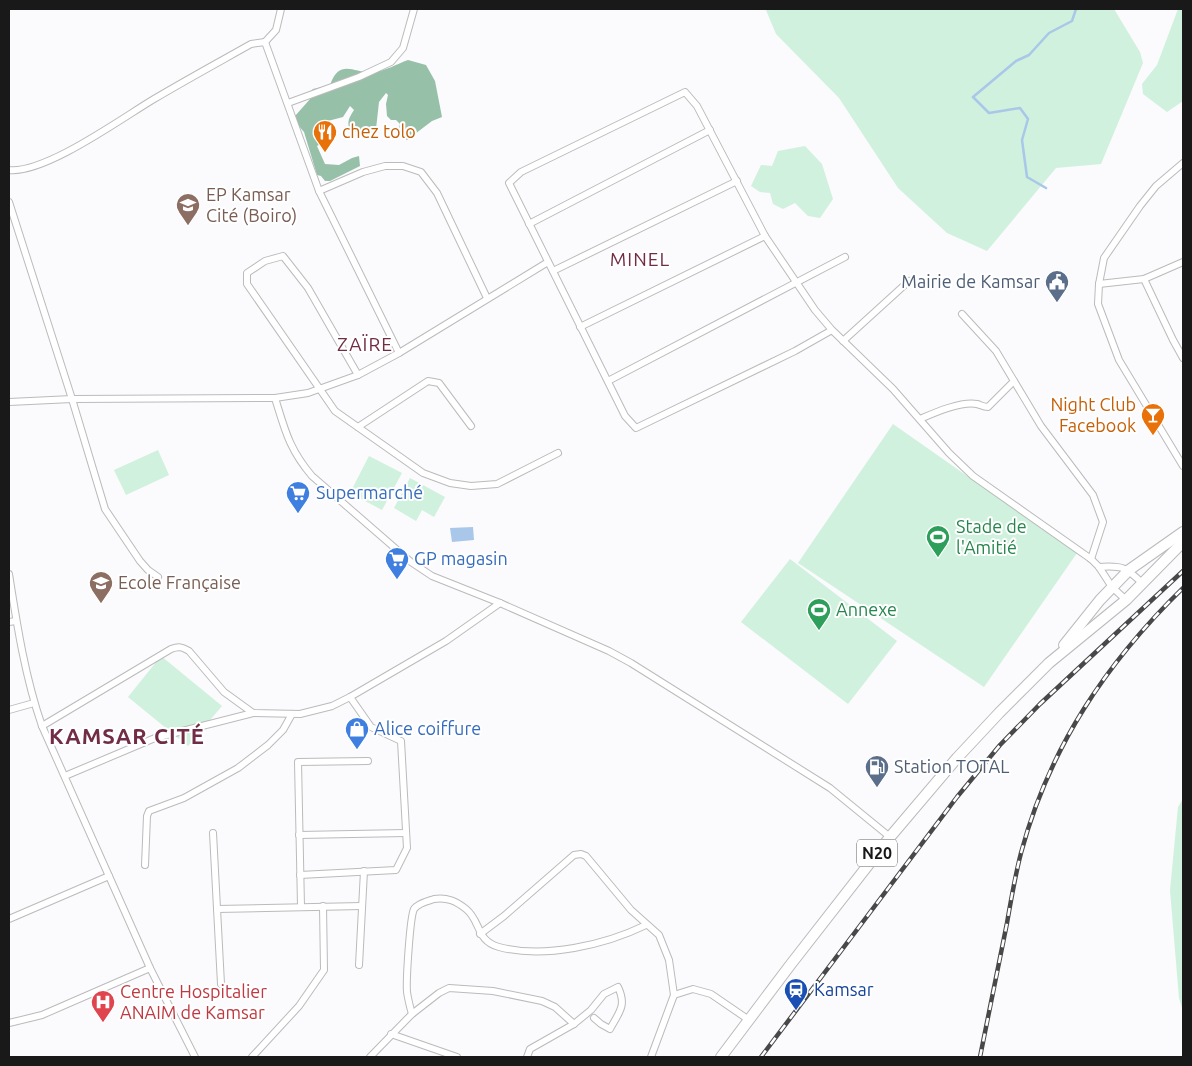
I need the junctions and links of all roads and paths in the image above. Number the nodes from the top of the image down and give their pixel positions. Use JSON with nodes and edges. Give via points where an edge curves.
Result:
{"nodes":[{"id":1,"x":281,"y":9,"type":"edge"},
{"id":2,"x":414,"y":9,"type":"edge"},
{"id":3,"x":265,"y":42,"type":"junction"},
{"id":4,"x":288,"y":103,"type":"junction"},
{"id":5,"x":710,"y":130,"type":"junction"},
{"id":6,"x":1183,"y":163,"type":"edge"},
{"id":7,"x":9,"y":170,"type":"edge"},
{"id":8,"x":737,"y":181,"type":"junction"},
{"id":9,"x":319,"y":191,"type":"junction"},
{"id":10,"x":9,"y":202,"type":"edge"},
{"id":11,"x":529,"y":224,"type":"junction"},
{"id":12,"x":765,"y":236,"type":"junction"},
{"id":13,"x":845,"y":257,"type":"dead end"},
{"id":14,"x":548,"y":262,"type":"junction"},
{"id":15,"x":1183,"y":262,"type":"edge"},
{"id":16,"x":553,"y":271,"type":"junction"},
{"id":17,"x":1144,"y":279,"type":"junction"},
{"id":18,"x":909,"y":281,"type":"dead end"},
{"id":19,"x":797,"y":282,"type":"junction"},
{"id":20,"x":1099,"y":284,"type":"junction"},
{"id":21,"x":486,"y":298,"type":"junction"},
{"id":22,"x":962,"y":314,"type":"dead end"},
{"id":23,"x":580,"y":326,"type":"junction"},
{"id":24,"x":832,"y":330,"type":"junction"},
{"id":25,"x":843,"y":341,"type":"junction"},
{"id":26,"x":399,"y":353,"type":"junction"},
{"id":27,"x":1183,"y":358,"type":"edge"},
{"id":28,"x":358,"y":375,"type":"junction"},
{"id":29,"x":1014,"y":381,"type":"junction"},
{"id":30,"x":608,"y":382,"type":"junction"},
{"id":31,"x":319,"y":390,"type":"junction"},
{"id":32,"x":276,"y":398,"type":"junction"},
{"id":33,"x":72,"y":399,"type":"junction"},
{"id":34,"x":9,"y":402,"type":"edge"},
{"id":35,"x":920,"y":419,"type":"junction"},
{"id":36,"x":471,"y":426,"type":"dead end"},
{"id":37,"x":358,"y":427,"type":"junction"},
{"id":38,"x":558,"y":453,"type":"dead end"},
{"id":39,"x":1183,"y":466,"type":"edge"},
{"id":40,"x":1183,"y":532,"type":"edge"},
{"id":41,"x":1183,"y":542,"type":"edge"},
{"id":42,"x":1091,"y":559,"type":"junction"},
{"id":43,"x":1099,"y":567,"type":"junction"},
{"id":44,"x":1129,"y":570,"type":"junction"},
{"id":45,"x":9,"y":574,"type":"edge"},
{"id":46,"x":158,"y":578,"type":"dead end"},
{"id":47,"x":1143,"y":584,"type":"junction"},
{"id":48,"x":1112,"y":587,"type":"junction"},
{"id":49,"x":1126,"y":600,"type":"junction"},
{"id":50,"x":500,"y":603,"type":"junction"},
{"id":51,"x":16,"y":621,"type":"junction"},
{"id":52,"x":9,"y":622,"type":"edge"},
{"id":53,"x":1049,"y":663,"type":"junction"},
{"id":54,"x":350,"y":697,"type":"junction"},
{"id":55,"x":34,"y":703,"type":"junction"},
{"id":56,"x":9,"y":710,"type":"edge"},
{"id":57,"x":253,"y":713,"type":"junction"},
{"id":58,"x":292,"y":714,"type":"junction"},
{"id":59,"x":42,"y":726,"type":"junction"},
{"id":60,"x":368,"y":761,"type":"dead end"},
{"id":61,"x":65,"y":776,"type":"junction"},
{"id":62,"x":213,"y":833,"type":"dead end"},
{"id":63,"x":406,"y":833,"type":"junction"},
{"id":64,"x":300,"y":835,"type":"junction"},
{"id":65,"x":890,"y":837,"type":"junction"},
{"id":66,"x":145,"y":865,"type":"dead end"},
{"id":67,"x":364,"y":871,"type":"junction"},
{"id":68,"x":300,"y":875,"type":"junction"},
{"id":69,"x":109,"y":876,"type":"junction"},
{"id":70,"x":301,"y":906,"type":"junction"},
{"id":71,"x":323,"y":906,"type":"junction"},
{"id":72,"x":362,"y":906,"type":"junction"},
{"id":73,"x":217,"y":909,"type":"junction"},
{"id":74,"x":9,"y":919,"type":"edge"},
{"id":75,"x":646,"y":925,"type":"junction"},
{"id":76,"x":480,"y":934,"type":"junction"},
{"id":77,"x":359,"y":965,"type":"dead end"},
{"id":78,"x":150,"y":968,"type":"junction"},
{"id":79,"x":220,"y":984,"type":"dead end"},
{"id":80,"x":674,"y":994,"type":"junction"},
{"id":81,"x":412,"y":1014,"type":"junction"},
{"id":82,"x":594,"y":1018,"type":"dead end"},
{"id":83,"x":749,"y":1020,"type":"junction"},
{"id":84,"x":9,"y":1023,"type":"edge"},
{"id":85,"x":574,"y":1024,"type":"junction"},
{"id":86,"x":391,"y":1034,"type":"junction"},
{"id":87,"x":195,"y":1057,"type":"edge"},
{"id":88,"x":252,"y":1057,"type":"edge"},
{"id":89,"x":370,"y":1057,"type":"edge"},
{"id":90,"x":457,"y":1057,"type":"edge"},
{"id":91,"x":527,"y":1057,"type":"edge"},
{"id":92,"x":652,"y":1057,"type":"edge"},
{"id":93,"x":721,"y":1057,"type":"edge"}],
"edges":[{"from":1,"to":3,"type":"street","via":[[276,30]]},
{"from":2,"to":4,"type":"street","via":[[402,48],[391,62]]},
{"from":3,"to":4,"type":"street"},
{"from":3,"to":7,"type":"street","via":[[251,44],[67,153],[32,167]]},
{"from":4,"to":9,"type":"street"},
{"from":5,"to":8,"type":"street"},
{"from":5,"to":11,"type":"street"},
{"from":5,"to":11,"type":"street","via":[[685,92],[521,172],[509,183]]},
{"from":6,"to":20,"type":"street","via":[[1156,186],[1140,206],[1104,258]]},
{"from":8,"to":12,"type":"street"},
{"from":8,"to":16,"type":"street"},
{"from":9,"to":21,"type":"street","via":[[385,166],[403,166],[421,172],[437,193]]},
{"from":9,"to":26,"type":"street"},
{"from":10,"to":33,"type":"street"},
{"from":11,"to":14,"type":"street"},
{"from":12,"to":19,"type":"street"},
{"from":12,"to":23,"type":"street"},
{"from":13,"to":19,"type":"street"},
{"from":14,"to":16,"type":"street"},
{"from":14,"to":21,"type":"street"},
{"from":15,"to":17,"type":"street"},
{"from":16,"to":23,"type":"street"},
{"from":17,"to":20,"type":"street"},
{"from":17,"to":27,"type":"street"},
{"from":18,"to":25,"type":"street"},
{"from":19,"to":24,"type":"street"},
{"from":19,"to":30,"type":"street"},
{"from":20,"to":39,"type":"street","via":[[1098,304],[1119,360]]},
{"from":21,"to":26,"type":"street"},
{"from":22,"to":29,"type":"street","via":[[996,351]]},
{"from":23,"to":30,"type":"street"},
{"from":24,"to":25,"type":"street"},
{"from":24,"to":30,"type":"street","via":[[636,428],[625,416]]},
{"from":25,"to":35,"type":"street"},
{"from":26,"to":28,"type":"street"},
{"from":28,"to":31,"type":"street"},
{"from":28,"to":31,"type":"street","via":[[308,288],[283,256],[265,261],[247,273],[246,284]]},
{"from":29,"to":35,"type":"street","via":[[988,407],[976,404],[956,406]]},
{"from":29,"to":42,"type":"street","via":[[1041,426],[1093,496],[1103,522]]},
{"from":31,"to":32,"type":"street"},
{"from":31,"to":37,"type":"street","via":[[335,411]]},
{"from":32,"to":33,"type":"street"},
{"from":32,"to":50,"type":"street","via":[[290,444],[312,476],[418,567],[432,576]]},
{"from":33,"to":34,"type":"street"},
{"from":33,"to":46,"type":"street","via":[[105,509],[140,561]]},
{"from":35,"to":42,"type":"street","via":[[973,476]]},
{"from":36,"to":37,"type":"street","via":[[439,383],[428,381]]},
{"from":37,"to":38,"type":"street","via":[[422,473],[471,486],[497,484]]},
{"from":40,"to":44,"type":"main road","number":"N20"},
{"from":41,"to":47,"type":"main road","number":"N20"},
{"from":42,"to":43,"type":"street"},
{"from":43,"to":44,"type":"street"},
{"from":43,"to":48,"type":"street"},
{"from":44,"to":47,"type":"street"},
{"from":44,"to":48,"type":"main road","number":"N20"},
{"from":45,"to":51,"type":"street"},
{"from":47,"to":49,"type":"main road","number":"N20"},
{"from":48,"to":49,"type":"street"},
{"from":48,"to":53,"type":"main road","number":"N20"},
{"from":49,"to":53,"type":"main road","number":"N20"},
{"from":50,"to":54,"type":"street","via":[[446,641]]},
{"from":50,"to":65,"type":"street","via":[[631,663],[830,788]]},
{"from":51,"to":52,"type":"street"},
{"from":51,"to":55,"type":"street"},
{"from":53,"to":65,"type":"main road","number":"N20","via":[[975,738]]},
{"from":54,"to":58,"type":"street","via":[[332,706]]},
{"from":54,"to":63,"type":"street","via":[[371,727],[401,741]]},
{"from":55,"to":56,"type":"street"},
{"from":55,"to":59,"type":"street"},
{"from":57,"to":58,"type":"street"},
{"from":57,"to":59,"type":"street","via":[[224,692],[189,651],[178,647]]},
{"from":57,"to":61,"type":"street","via":[[155,738]]},
{"from":58,"to":66,"type":"street","via":[[283,730],[268,745],[238,768],[184,798],[148,812]]},
{"from":59,"to":61,"type":"street"},
{"from":60,"to":64,"type":"street","via":[[298,762]]},
{"from":61,"to":69,"type":"street"},
{"from":62,"to":73,"type":"street"},
{"from":63,"to":64,"type":"street"},
{"from":63,"to":67,"type":"street","via":[[407,848],[396,870]]},
{"from":64,"to":68,"type":"street"},
{"from":65,"to":83,"type":"main road","number":"N20"},
{"from":67,"to":68,"type":"street"},
{"from":67,"to":72,"type":"street"},
{"from":68,"to":70,"type":"street"},
{"from":69,"to":74,"type":"street"},
{"from":69,"to":78,"type":"street"},
{"from":70,"to":71,"type":"street"},
{"from":70,"to":73,"type":"street"},
{"from":71,"to":72,"type":"street"},
{"from":71,"to":88,"type":"street","via":[[324,970],[299,1006]]},
{"from":72,"to":77,"type":"street"},
{"from":73,"to":79,"type":"street"},
{"from":75,"to":76,"type":"street","via":[[627,935],[553,952],[501,947],[490,944]]},
{"from":75,"to":76,"type":"street","via":[[586,856],[576,854]]},
{"from":75,"to":80,"type":"street","via":[[659,935],[669,960]]},
{"from":76,"to":81,"type":"street","via":[[472,914],[447,898],[416,906],[411,920],[407,992]]},
{"from":78,"to":84,"type":"street","via":[[42,1015]]},
{"from":78,"to":87,"type":"street"},
{"from":80,"to":83,"type":"street","via":[[693,990],[711,994]]},
{"from":80,"to":92,"type":"street"},
{"from":81,"to":85,"type":"street","via":[[439,993],[457,988],[542,1001],[555,1006]]},
{"from":81,"to":86,"type":"street"},
{"from":82,"to":85,"type":"street","via":[[610,1029],[622,1005],[618,987],[604,994]]},
{"from":83,"to":93,"type":"main road","number":"N20"},
{"from":85,"to":91,"type":"street","via":[[530,1049]]},
{"from":86,"to":89,"type":"street"},
{"from":86,"to":90,"type":"street"}]}
